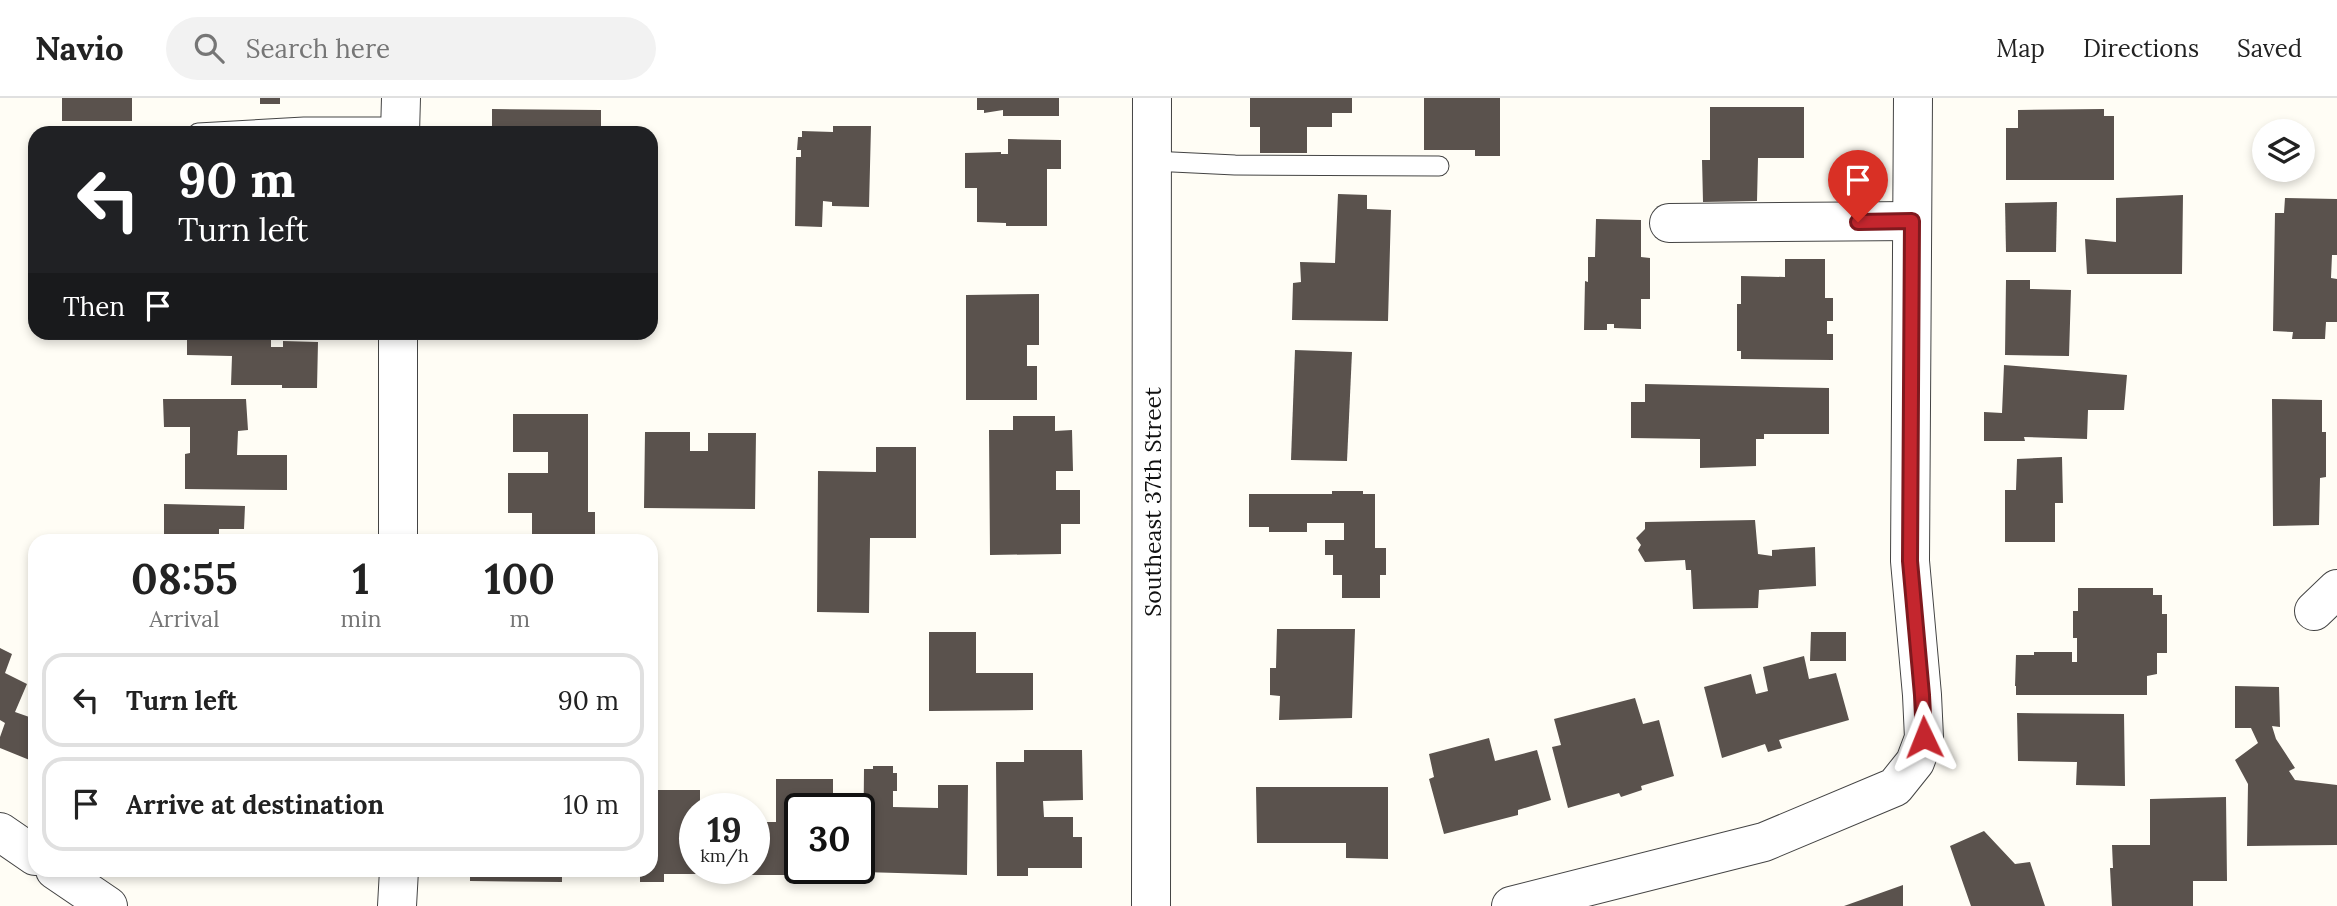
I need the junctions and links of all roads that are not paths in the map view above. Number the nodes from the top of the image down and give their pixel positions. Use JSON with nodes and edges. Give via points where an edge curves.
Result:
{"nodes":[{"id":1,"x":1152,"y":98,"type":"edge"},
{"id":2,"x":1913,"y":98,"type":"edge"},
{"id":3,"x":401,"y":119,"type":"edge"},
{"id":4,"x":316,"y":126,"type":"edge"},
{"id":5,"x":1152,"y":161,"type":"junction"},
{"id":6,"x":1439,"y":166,"type":"dead end"},
{"id":7,"x":1912,"y":221,"type":"junction"},
{"id":8,"x":1669,"y":223,"type":"dead end"},
{"id":9,"x":398,"y":340,"type":"edge"},
{"id":10,"x":398,"y":534,"type":"edge"},
{"id":11,"x":0,"y":832,"type":"edge"},
{"id":12,"x":28,"y":851,"type":"edge"},
{"id":13,"x":65,"y":877,"type":"edge"},
{"id":14,"x":398,"y":877,"type":"edge"},
{"id":15,"x":108,"y":906,"type":"edge"},
{"id":16,"x":397,"y":906,"type":"edge"},
{"id":17,"x":1151,"y":906,"type":"edge"},
{"id":18,"x":1511,"y":906,"type":"edge"}],
"edges":[{"from":1,"to":5,"type":"street","name":"Southeast 37th Street"},
{"from":2,"to":7,"type":"street"},
{"from":3,"to":4,"type":"lane"},
{"from":5,"to":6,"type":"lane"},
{"from":5,"to":17,"type":"street","name":"Southeast 37th Street"},
{"from":7,"to":8,"type":"street"},
{"from":7,"to":18,"type":"street","via":[[1910,561],[1924,737],[1915,762],[1895,788],[1764,842]]},
{"from":9,"to":10,"type":"street"},
{"from":11,"to":12,"type":"street"},
{"from":13,"to":15,"type":"street"},
{"from":14,"to":16,"type":"street"}]}
